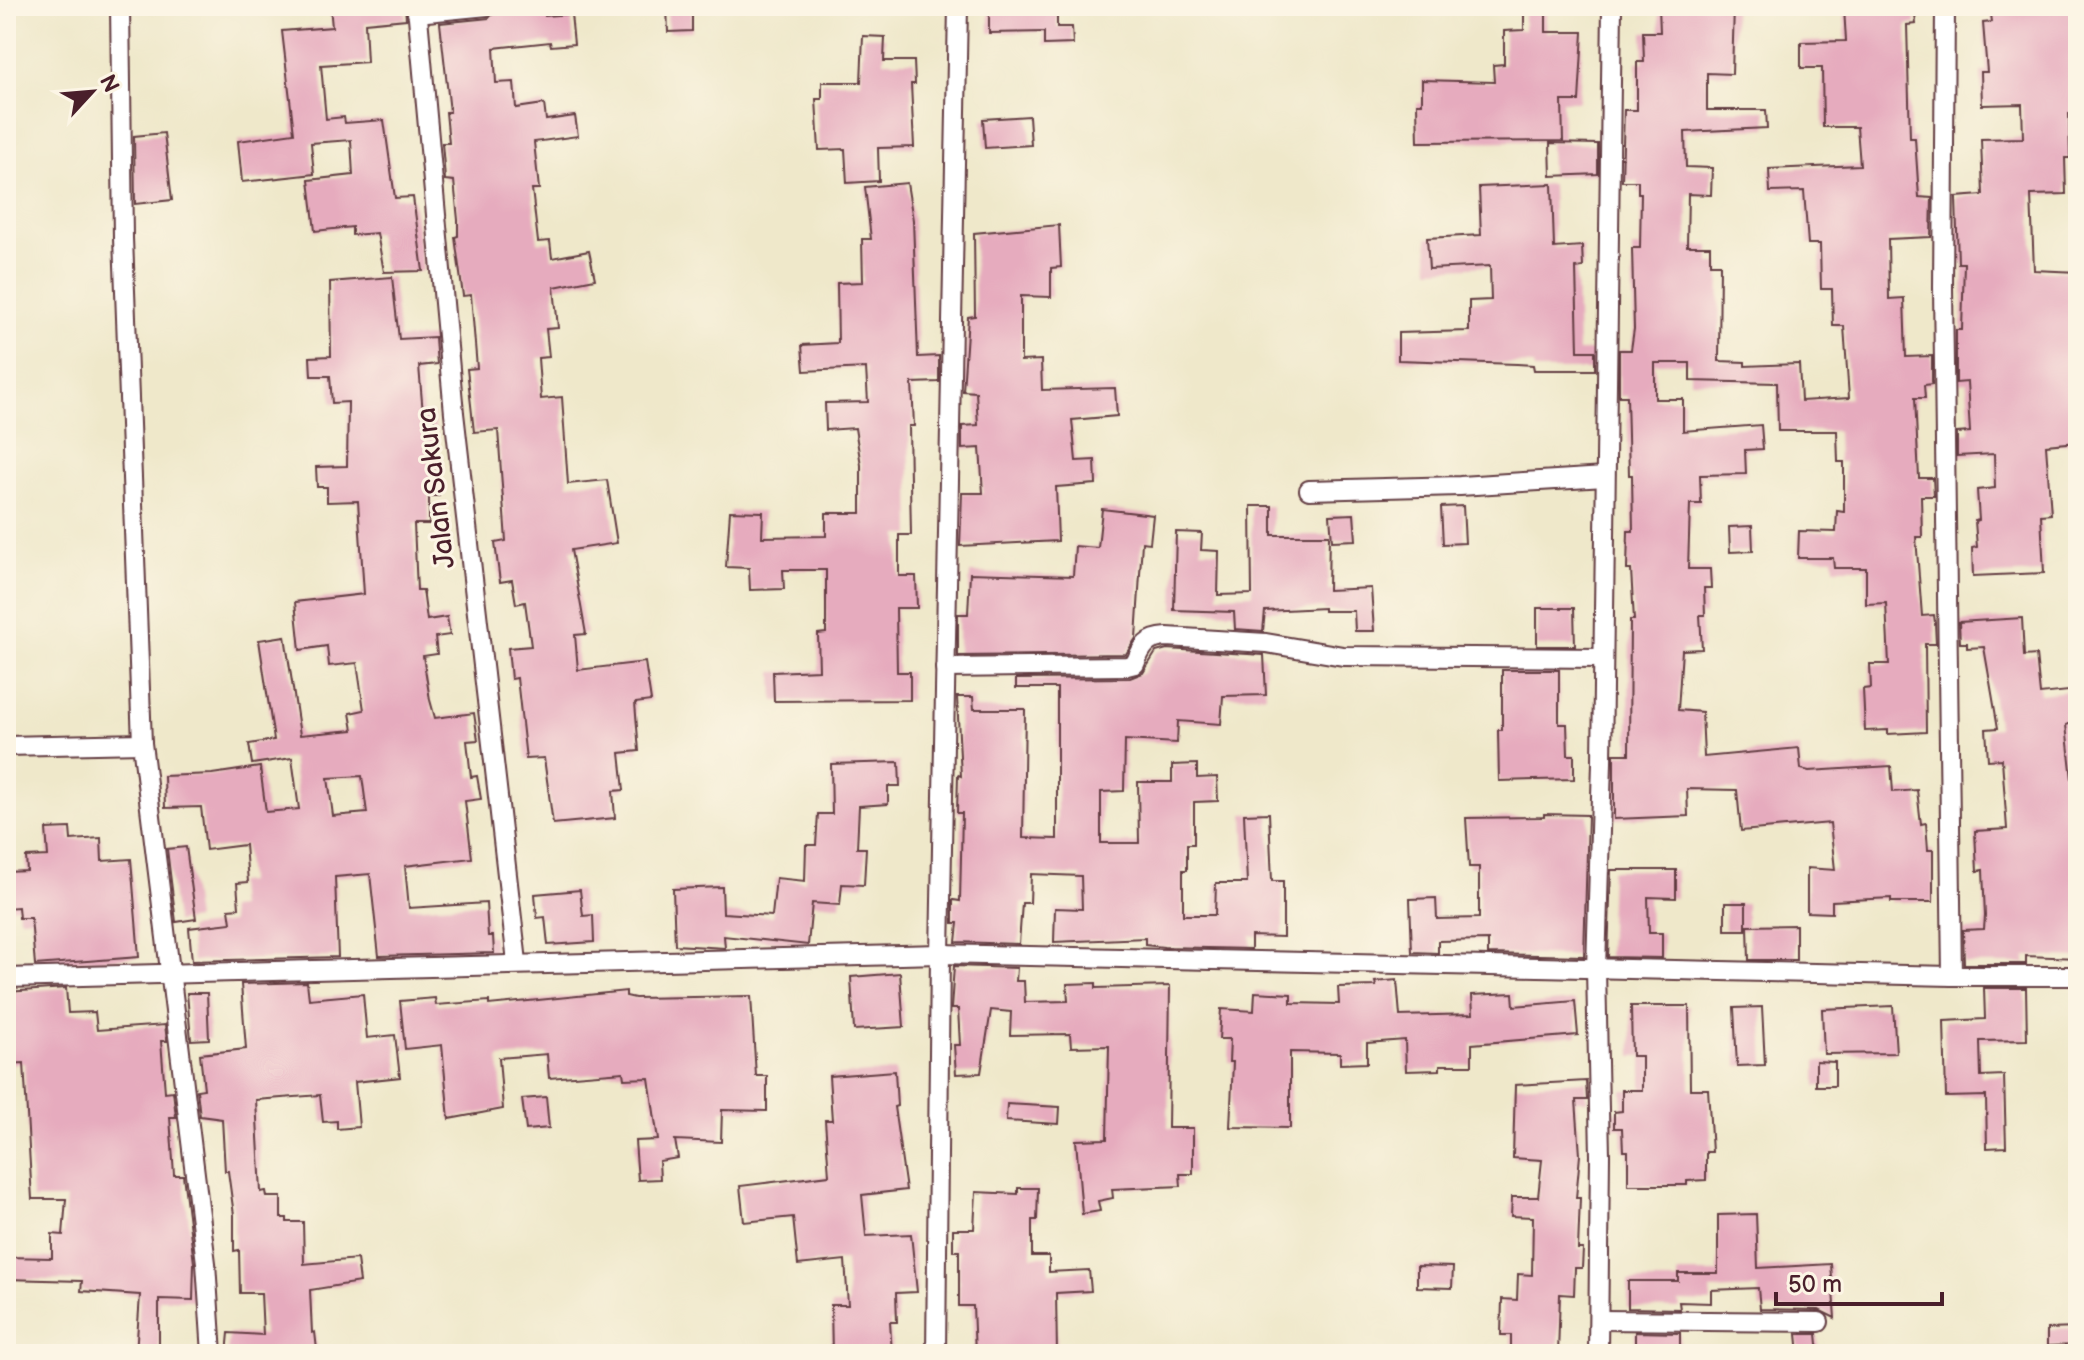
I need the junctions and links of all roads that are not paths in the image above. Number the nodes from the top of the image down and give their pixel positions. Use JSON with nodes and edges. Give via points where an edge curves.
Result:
{"nodes":[{"id":1,"x":120,"y":6,"type":"edge"},
{"id":2,"x":487,"y":6,"type":"edge"},
{"id":3,"x":958,"y":6,"type":"edge"},
{"id":4,"x":1612,"y":6,"type":"edge"},
{"id":5,"x":1945,"y":6,"type":"edge"},
{"id":6,"x":417,"y":10,"type":"edge"},
{"id":7,"x":1605,"y":477,"type":"junction"},
{"id":8,"x":1309,"y":490,"type":"dead end"},
{"id":9,"x":1603,"y":658,"type":"junction"},
{"id":10,"x":945,"y":668,"type":"junction"},
{"id":11,"x":142,"y":743,"type":"junction"},
{"id":12,"x":6,"y":746,"type":"edge"},
{"id":13,"x":940,"y":954,"type":"junction"},
{"id":14,"x":517,"y":962,"type":"junction"},
{"id":15,"x":1596,"y":969,"type":"junction"},
{"id":16,"x":171,"y":975,"type":"junction"},
{"id":17,"x":1952,"y":976,"type":"junction"},
{"id":18,"x":2078,"y":976,"type":"edge"},
{"id":19,"x":6,"y":978,"type":"edge"},
{"id":20,"x":1599,"y":1320,"type":"junction"},
{"id":21,"x":1819,"y":1322,"type":"dead end"},
{"id":22,"x":212,"y":1354,"type":"edge"},
{"id":23,"x":936,"y":1354,"type":"edge"},
{"id":24,"x":1598,"y":1354,"type":"edge"}],
"edges":[{"from":1,"to":11,"type":"street"},
{"from":2,"to":6,"type":"street"},
{"from":3,"to":10,"type":"street"},
{"from":4,"to":7,"type":"street"},
{"from":5,"to":17,"type":"street","via":[[1943,288]]},
{"from":6,"to":14,"type":"street","name":"Jalan Sakura","via":[[454,413]]},
{"from":7,"to":8,"type":"street"},
{"from":7,"to":9,"type":"street"},
{"from":9,"to":10,"type":"street","via":[[1343,656],[1266,643],[1154,637],[1135,664],[1127,666]]},
{"from":9,"to":15,"type":"street"},
{"from":10,"to":13,"type":"street"},
{"from":11,"to":12,"type":"street"},
{"from":11,"to":16,"type":"street"},
{"from":13,"to":14,"type":"street"},
{"from":13,"to":15,"type":"street"},
{"from":13,"to":23,"type":"street"},
{"from":14,"to":16,"type":"street"},
{"from":15,"to":17,"type":"street"},
{"from":15,"to":20,"type":"street"},
{"from":16,"to":19,"type":"street"},
{"from":16,"to":22,"type":"street"},
{"from":17,"to":18,"type":"street"},
{"from":20,"to":21,"type":"street"},
{"from":20,"to":24,"type":"street"}]}
